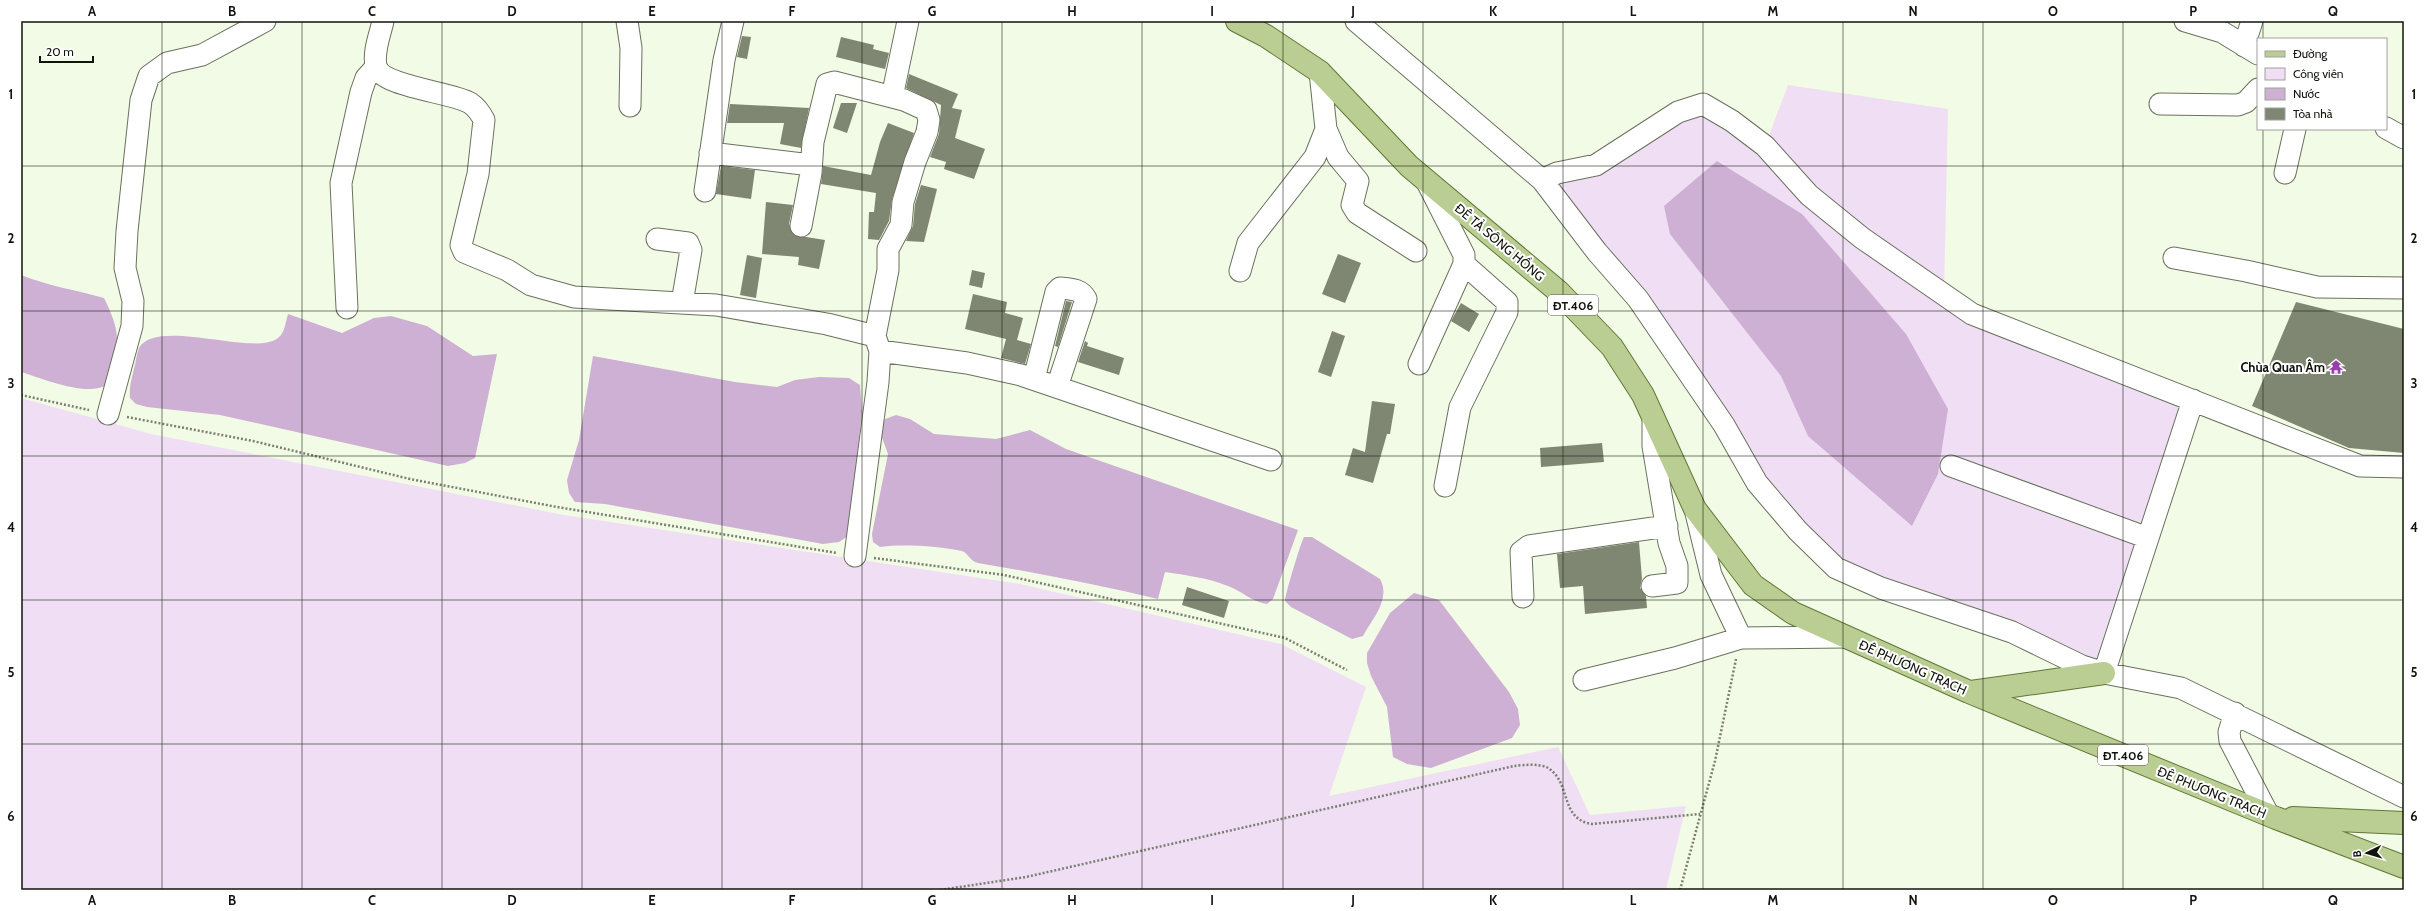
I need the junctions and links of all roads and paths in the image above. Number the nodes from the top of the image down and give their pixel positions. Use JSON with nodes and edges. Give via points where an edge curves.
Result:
{"nodes":[{"id":1,"x":265,"y":21,"type":"edge"},
{"id":2,"x":383,"y":21,"type":"edge"},
{"id":3,"x":627,"y":21,"type":"edge"},
{"id":4,"x":733,"y":21,"type":"edge"},
{"id":5,"x":908,"y":21,"type":"edge"},
{"id":6,"x":1238,"y":21,"type":"edge"},
{"id":7,"x":1356,"y":21,"type":"edge"},
{"id":8,"x":2185,"y":21,"type":"edge"},
{"id":9,"x":2252,"y":21,"type":"edge"},
{"id":10,"x":2251,"y":50,"type":"edge"},
{"id":11,"x":376,"y":67,"type":"junction"},
{"id":12,"x":1320,"y":72,"type":"junction"},
{"id":13,"x":2257,"y":90,"type":"edge"},
{"id":14,"x":892,"y":97,"type":"junction"},
{"id":15,"x":2160,"y":104,"type":"dead end"},
{"id":16,"x":630,"y":106,"type":"dead end"},
{"id":17,"x":1326,"y":129,"type":"junction"},
{"id":18,"x":2387,"y":129,"type":"edge"},
{"id":19,"x":2295,"y":130,"type":"edge"},
{"id":20,"x":2404,"y":138,"type":"edge"},
{"id":21,"x":710,"y":153,"type":"junction"},
{"id":22,"x":811,"y":165,"type":"junction"},
{"id":23,"x":2285,"y":173,"type":"dead end"},
{"id":24,"x":1426,"y":180,"type":"junction"},
{"id":25,"x":1542,"y":180,"type":"junction"},
{"id":26,"x":705,"y":191,"type":"dead end"},
{"id":27,"x":801,"y":226,"type":"dead end"},
{"id":28,"x":657,"y":239,"type":"dead end"},
{"id":29,"x":1416,"y":251,"type":"dead end"},
{"id":30,"x":2174,"y":258,"type":"dead end"},
{"id":31,"x":1464,"y":264,"type":"junction"},
{"id":32,"x":1240,"y":271,"type":"dead end"},
{"id":33,"x":2404,"y":288,"type":"edge"},
{"id":34,"x":682,"y":303,"type":"junction"},
{"id":35,"x":347,"y":308,"type":"dead end"},
{"id":36,"x":878,"y":343,"type":"junction"},
{"id":37,"x":1419,"y":364,"type":"dead end"},
{"id":38,"x":1034,"y":379,"type":"junction"},
{"id":39,"x":1058,"y":387,"type":"junction"},
{"id":40,"x":21,"y":394,"type":"edge"},
{"id":41,"x":2193,"y":400,"type":"junction"},
{"id":42,"x":108,"y":414,"type":"junction"},
{"id":43,"x":1654,"y":417,"type":"junction"},
{"id":44,"x":1271,"y":460,"type":"dead end"},
{"id":45,"x":1951,"y":466,"type":"dead end"},
{"id":46,"x":2404,"y":467,"type":"edge"},
{"id":47,"x":1445,"y":486,"type":"dead end"},
{"id":48,"x":1695,"y":509,"type":"junction"},
{"id":49,"x":1667,"y":526,"type":"junction"},
{"id":50,"x":2148,"y":538,"type":"junction"},
{"id":51,"x":854,"y":556,"type":"junction"},
{"id":52,"x":1652,"y":586,"type":"dead end"},
{"id":53,"x":1524,"y":597,"type":"dead end"},
{"id":54,"x":1845,"y":637,"type":"junction"},
{"id":55,"x":1741,"y":638,"type":"junction"},
{"id":56,"x":1347,"y":670,"type":"dead end"},
{"id":57,"x":2104,"y":673,"type":"junction"},
{"id":58,"x":1584,"y":680,"type":"dead end"},
{"id":59,"x":1969,"y":692,"type":"junction"},
{"id":60,"x":2235,"y":713,"type":"junction"},
{"id":61,"x":2404,"y":797,"type":"edge"},
{"id":62,"x":1700,"y":814,"type":"junction"},
{"id":63,"x":2272,"y":816,"type":"junction"},
{"id":64,"x":2404,"y":823,"type":"edge"},
{"id":65,"x":2404,"y":867,"type":"edge"},
{"id":66,"x":940,"y":890,"type":"edge"},
{"id":67,"x":1680,"y":890,"type":"edge"}],
"edges":[{"from":1,"to":42,"type":"street","via":[[202,55],[166,63],[149,76],[141,100],[127,231],[125,268],[133,302],[132,326]]},
{"from":2,"to":11,"type":"street","via":[[377,47]]},
{"from":3,"to":16,"type":"street","via":[[632,48]]},
{"from":4,"to":21,"type":"street","via":[[724,60]]},
{"from":5,"to":14,"type":"street"},
{"from":6,"to":12,"type":"main road","name":"ĐÊ TẢ SÔNG HỒNG","number":"ĐT.406","via":[[1266,36]]},
{"from":7,"to":25,"type":"street"},
{"from":8,"to":10,"type":"street","via":[[2222,32]]},
{"from":9,"to":10,"type":"street"},
{"from":11,"to":34,"type":"street","via":[[380,73],[403,84],[471,103],[484,120],[478,174],[461,245],[464,252],[507,270],[531,285],[574,297]]},
{"from":11,"to":35,"type":"street","via":[[366,78],[361,92],[341,183]]},
{"from":12,"to":17,"type":"street"},
{"from":12,"to":24,"type":"main road","name":"ĐÊ TẢ SÔNG HỒNG","number":"ĐT.406","via":[[1409,166]]},
{"from":13,"to":15,"type":"street","via":[[2246,102],[2238,105]]},
{"from":14,"to":22,"type":"street","via":[[834,82],[827,84],[813,142]]},
{"from":14,"to":36,"type":"street","via":[[918,104],[926,110],[929,120],[903,202],[901,225],[888,249],[888,270]]},
{"from":17,"to":29,"type":"street","via":[[1338,157],[1358,181],[1352,205],[1357,213]]},
{"from":17,"to":32,"type":"street","via":[[1315,157],[1248,243]]},
{"from":18,"to":20,"type":"street"},
{"from":19,"to":23,"type":"street"},
{"from":21,"to":22,"type":"street"},
{"from":21,"to":26,"type":"street"},
{"from":22,"to":27,"type":"street"},
{"from":24,"to":31,"type":"street","via":[[1464,255]]},
{"from":24,"to":43,"type":"main road","name":"ĐÊ TẢ SÔNG HỒNG","number":"ĐT.406","via":[[1559,292],[1612,347],[1643,394]]},
{"from":25,"to":41,"type":"street","via":[[1557,173],[1596,165],[1678,112],[1702,104],[1732,121],[1765,146],[1809,195],[1862,238],[1972,314]]},
{"from":25,"to":57,"type":"street","via":[[1597,252],[1638,299],[1724,425],[1757,483],[1798,531],[1836,568],[1882,588],[2012,632],[2082,666]]},
{"from":28,"to":34,"type":"street","via":[[688,243],[691,250]]},
{"from":30,"to":33,"type":"street","via":[[2317,287]]},
{"from":31,"to":37,"type":"street"},
{"from":31,"to":47,"type":"street","via":[[1507,302],[1508,312],[1460,407]]},
{"from":34,"to":36,"type":"street","via":[[765,312]]},
{"from":36,"to":38,"type":"street"},
{"from":36,"to":51,"type":"street","via":[[878,382]]},
{"from":38,"to":39,"type":"street"},
{"from":38,"to":39,"type":"street","via":[[1056,292],[1060,288],[1072,289],[1083,293],[1086,299]]},
{"from":39,"to":44,"type":"street"},
{"from":40,"to":42,"type":"path"},
{"from":41,"to":46,"type":"street","via":[[2360,466]]},
{"from":41,"to":50,"type":"street"},
{"from":42,"to":51,"type":"path","via":[[253,441],[410,479],[557,507]]},
{"from":43,"to":48,"type":"main road","name":"ĐÊ TẢ SÔNG HỒNG","number":"ĐT.406"},
{"from":43,"to":49,"type":"street","via":[[1653,446]]},
{"from":45,"to":50,"type":"street"},
{"from":48,"to":54,"type":"main road","name":"ĐÊ TẢ SÔNG HỒNG","number":"ĐT.406","via":[[1753,585],[1793,613]]},
{"from":48,"to":55,"type":"street","via":[[1711,575]]},
{"from":49,"to":52,"type":"street","via":[[1669,543],[1677,566],[1677,583]]},
{"from":49,"to":53,"type":"street","via":[[1528,546],[1521,552]]},
{"from":50,"to":57,"type":"street"},
{"from":51,"to":56,"type":"path","via":[[1004,575],[1278,636]]},
{"from":54,"to":55,"type":"street"},
{"from":54,"to":59,"type":"main road","name":"ĐÊ PHƯƠNG TRẠCH","number":"ĐT.406"},
{"from":55,"to":58,"type":"street","via":[[1668,660]]},
{"from":55,"to":62,"type":"path","via":[[1715,761]]},
{"from":57,"to":59,"type":"main road"},
{"from":57,"to":60,"type":"street","via":[[2181,688]]},
{"from":59,"to":63,"type":"main road","name":"ĐÊ PHƯƠNG TRẠCH","number":"ĐT.406"},
{"from":60,"to":61,"type":"street"},
{"from":60,"to":63,"type":"street","via":[[2229,732],[2230,741]]},
{"from":62,"to":66,"type":"path","via":[[1592,824],[1582,822],[1574,817],[1559,779],[1548,768],[1532,765],[1514,766],[1026,877]]},
{"from":62,"to":67,"type":"path"},
{"from":63,"to":64,"type":"main road"},
{"from":63,"to":65,"type":"main road","name":"ĐÊ PHƯƠNG TRẠCH","number":"ĐT.406"}]}
